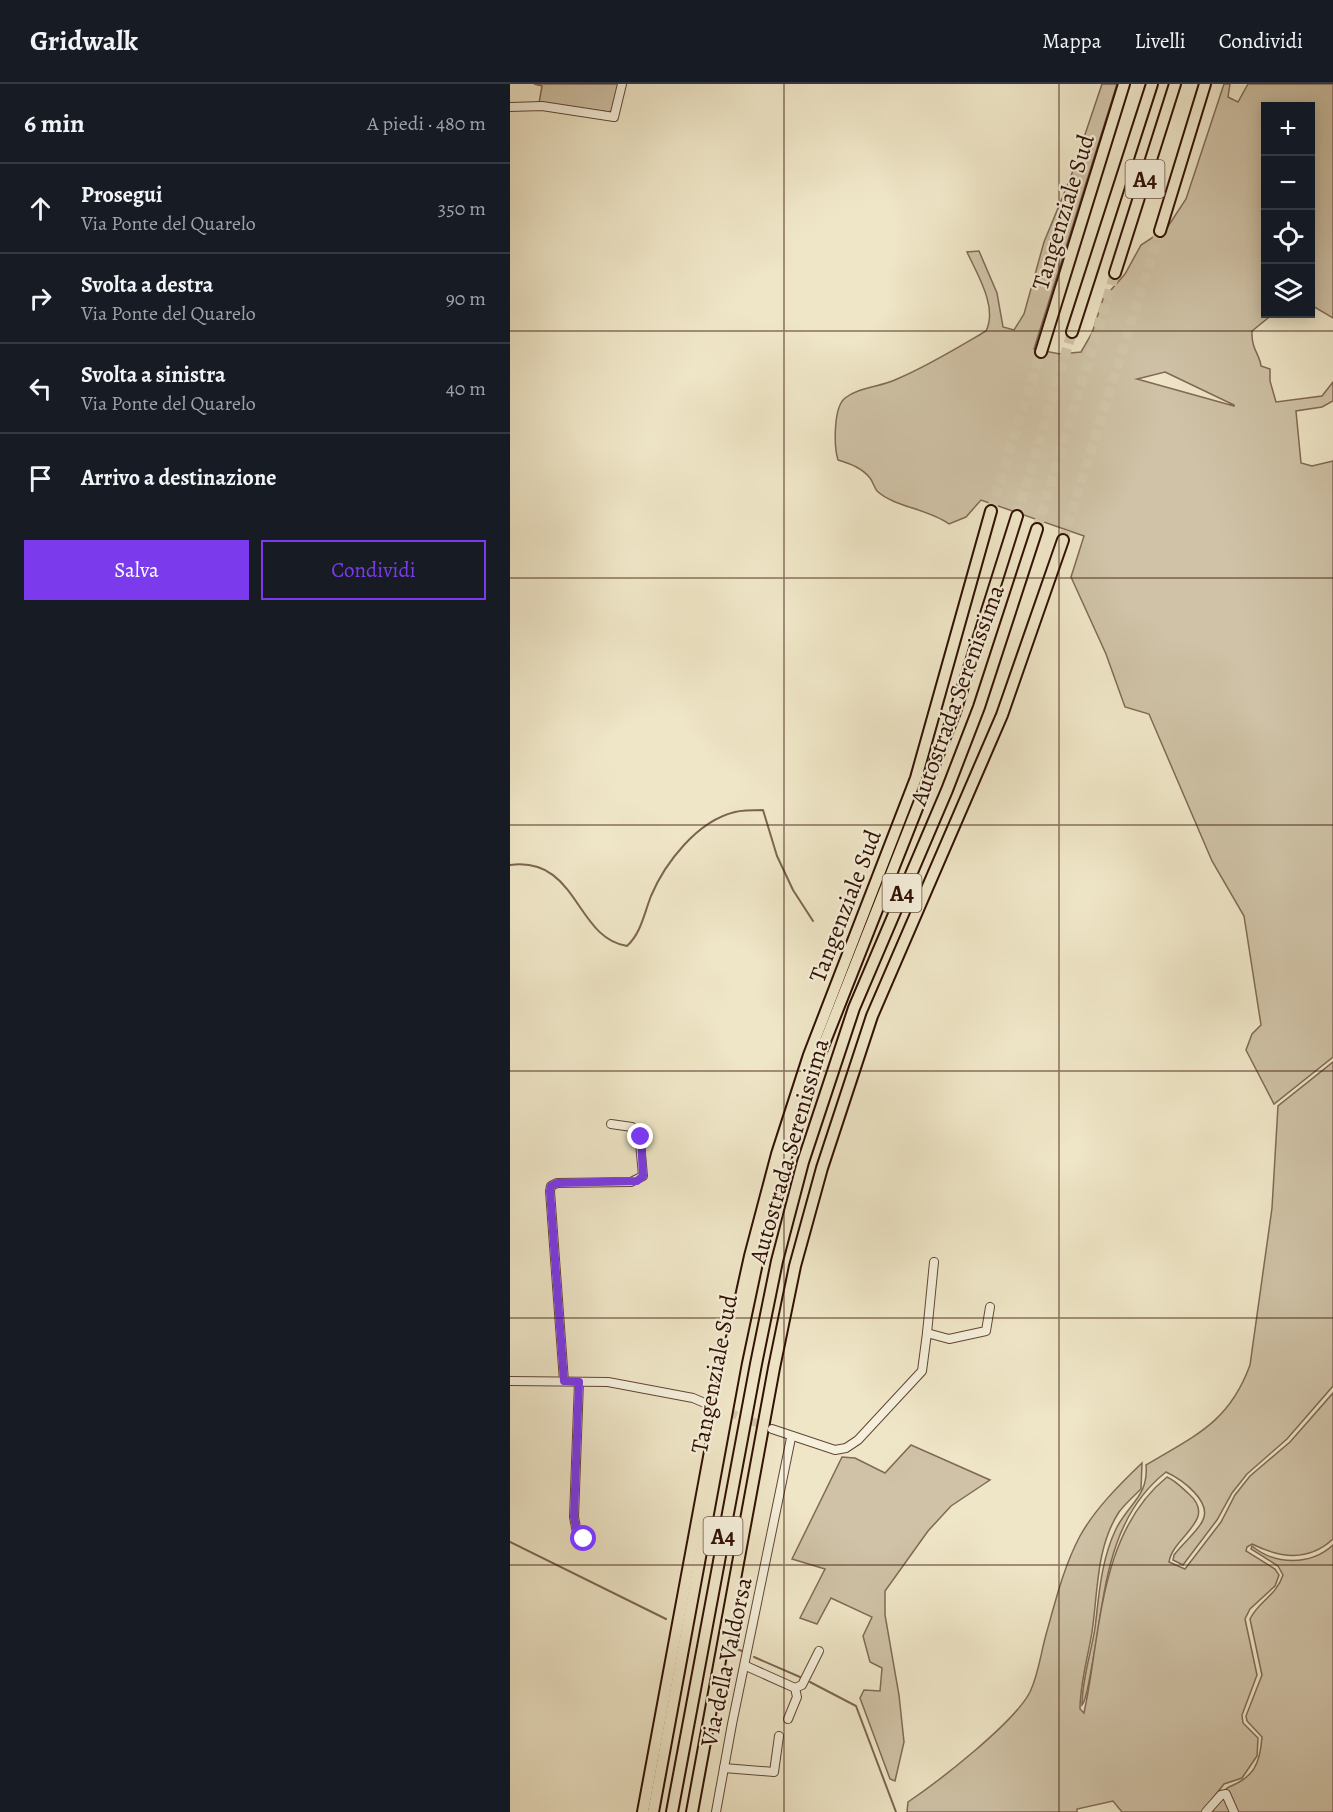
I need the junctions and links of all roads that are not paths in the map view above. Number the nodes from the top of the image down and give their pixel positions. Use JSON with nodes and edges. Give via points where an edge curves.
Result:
{"nodes":[{"id":1,"x":622,"y":84,"type":"edge"},
{"id":2,"x":1124,"y":84,"type":"edge"},
{"id":3,"x":1152,"y":84,"type":"edge"},
{"id":4,"x":1175,"y":84,"type":"edge"},
{"id":5,"x":1205,"y":84,"type":"edge"},
{"id":6,"x":510,"y":107,"type":"edge"},
{"id":7,"x":1160,"y":231,"type":"tunnel mouth"},
{"id":8,"x":1115,"y":273,"type":"tunnel mouth"},
{"id":9,"x":1072,"y":332,"type":"tunnel mouth"},
{"id":10,"x":1041,"y":352,"type":"tunnel mouth"},
{"id":11,"x":991,"y":511,"type":"tunnel mouth"},
{"id":12,"x":1017,"y":516,"type":"tunnel mouth"},
{"id":13,"x":1037,"y":529,"type":"tunnel mouth"},
{"id":14,"x":1063,"y":540,"type":"tunnel mouth"},
{"id":15,"x":611,"y":1124,"type":"dead end"},
{"id":16,"x":933,"y":1262,"type":"dead end"},
{"id":17,"x":990,"y":1307,"type":"dead end"},
{"id":18,"x":927,"y":1333,"type":"junction"},
{"id":19,"x":510,"y":1381,"type":"edge"},
{"id":20,"x":564,"y":1381,"type":"junction"},
{"id":21,"x":579,"y":1382,"type":"junction"},
{"id":22,"x":706,"y":1404,"type":"tunnel mouth"},
{"id":23,"x":772,"y":1429,"type":"tunnel mouth"},
{"id":24,"x":791,"y":1438,"type":"junction"},
{"id":25,"x":584,"y":1539,"type":"dead end"},
{"id":26,"x":819,"y":1651,"type":"dead end"},
{"id":27,"x":746,"y":1666,"type":"junction"},
{"id":28,"x":795,"y":1688,"type":"junction"},
{"id":29,"x":789,"y":1719,"type":"dead end"},
{"id":30,"x":779,"y":1736,"type":"dead end"},
{"id":31,"x":724,"y":1768,"type":"junction"},
{"id":32,"x":643,"y":1812,"type":"edge"},
{"id":33,"x":653,"y":1812,"type":"edge"},
{"id":34,"x":672,"y":1812,"type":"edge"},
{"id":35,"x":692,"y":1812,"type":"edge"},
{"id":36,"x":716,"y":1812,"type":"edge"},
{"id":37,"x":1206,"y":1812,"type":"edge"},
{"id":38,"x":1234,"y":1812,"type":"edge"}],
"edges":[{"from":1,"to":6,"type":"street","via":[[614,117],[543,106]]},
{"from":2,"to":10,"type":"highway","name":"Tangenziale Sud"},
{"from":3,"to":9,"type":"highway","name":"Tangenziale Sud"},
{"from":4,"to":8,"type":"highway","number":"A4"},
{"from":5,"to":7,"type":"highway","number":"A4"},
{"from":11,"to":32,"type":"highway","name":"Tangenziale Sud","via":[[916,778],[809,1055],[777,1154],[727,1360]]},
{"from":12,"to":33,"type":"highway","name":"Tangenziale Sud","via":[[955,712],[818,1059],[786,1157],[758,1258],[736,1362]]},
{"from":13,"to":34,"type":"highway","name":"Autostrada Serenissima","number":"A4","via":[[979,707],[854,1008],[803,1162],[756,1364]]},
{"from":14,"to":35,"type":"highway","name":"Autostrada Serenissima","number":"A4","via":[[1002,715],[872,1016],[822,1168],[795,1266],[776,1357]]},
{"from":15,"to":20,"type":"street","via":[[639,1132],[643,1176],[631,1182],[557,1183],[550,1191]]},
{"from":16,"to":18,"type":"street"},
{"from":17,"to":18,"type":"street","via":[[986,1331],[950,1339]]},
{"from":18,"to":24,"type":"street","via":[[922,1371],[858,1440],[835,1450]]},
{"from":19,"to":20,"type":"street"},
{"from":20,"to":21,"type":"street"},
{"from":21,"to":22,"type":"street","via":[[646,1388]]},
{"from":21,"to":25,"type":"street","via":[[574,1517],[577,1533]]},
{"from":23,"to":24,"type":"street"},
{"from":24,"to":27,"type":"street","name":"Via della Valdorsa"},
{"from":26,"to":28,"type":"street","via":[[802,1685]]},
{"from":27,"to":28,"type":"street"},
{"from":27,"to":31,"type":"street","name":"Via della Valdorsa"},
{"from":28,"to":29,"type":"street","via":[[797,1697]]},
{"from":30,"to":31,"type":"street","via":[[774,1772]]},
{"from":31,"to":36,"type":"street","name":"Via della Valdorsa"},
{"from":37,"to":38,"type":"street","via":[[1226,1794]]}]}
